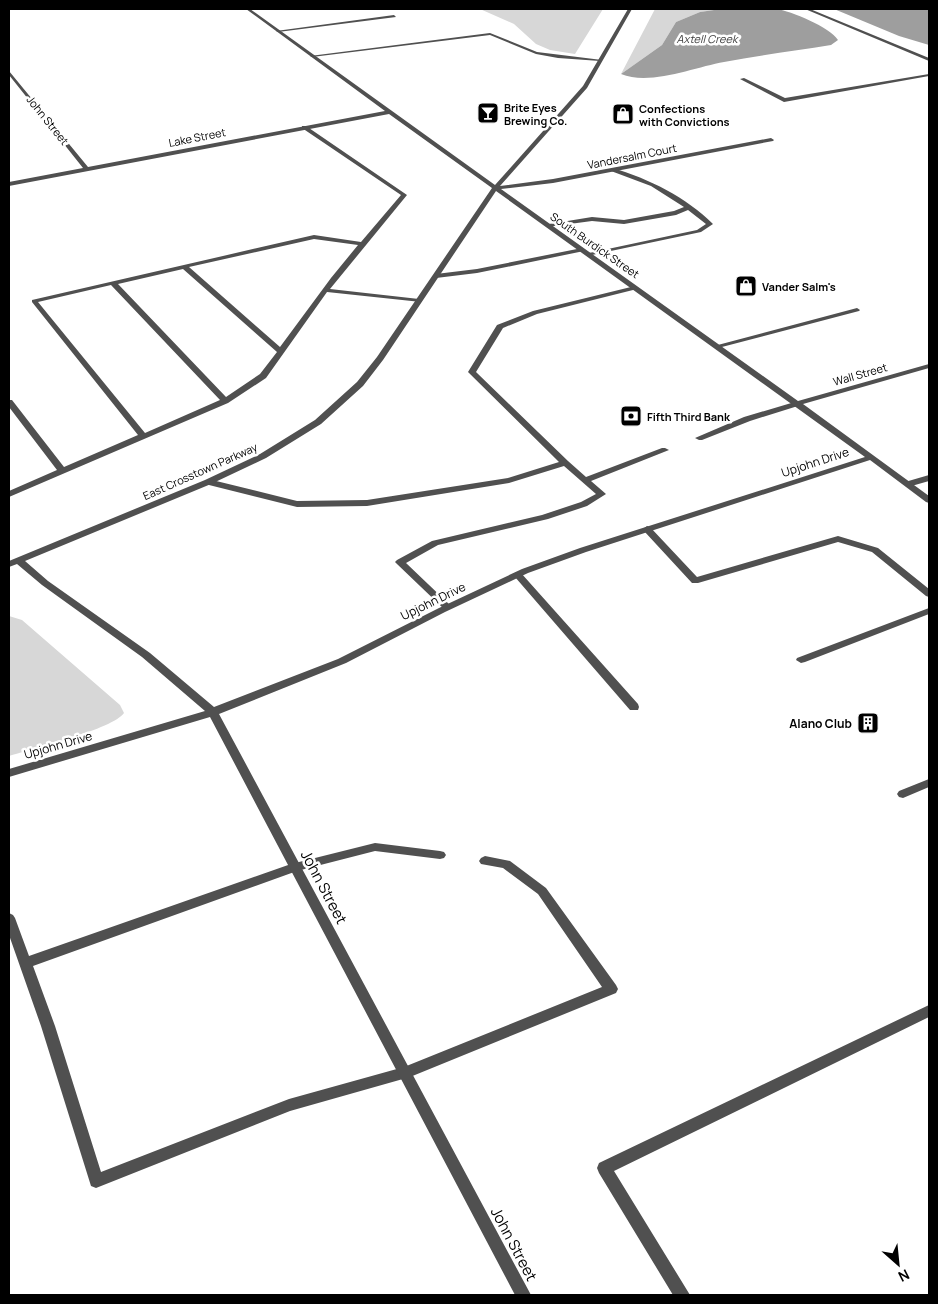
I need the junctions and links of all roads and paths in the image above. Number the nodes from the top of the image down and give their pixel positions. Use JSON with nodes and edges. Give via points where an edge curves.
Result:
{"nodes":[{"id":1,"x":248,"y":9,"type":"edge"},
{"id":2,"x":630,"y":9,"type":"edge"},
{"id":3,"x":807,"y":9,"type":"edge"},
{"id":4,"x":394,"y":16,"type":"dead end"},
{"id":5,"x":278,"y":31,"type":"junction"},
{"id":6,"x":312,"y":56,"type":"junction"},
{"id":7,"x":600,"y":60,"type":"junction"},
{"id":8,"x":929,"y":60,"type":"edge"},
{"id":9,"x":9,"y":72,"type":"edge"},
{"id":10,"x":929,"y":76,"type":"edge"},
{"id":11,"x":742,"y":80,"type":"dead end"},
{"id":12,"x":390,"y":112,"type":"junction"},
{"id":13,"x":304,"y":127,"type":"junction"},
{"id":14,"x":771,"y":140,"type":"dead end"},
{"id":15,"x":87,"y":169,"type":"junction"},
{"id":16,"x":613,"y":170,"type":"junction"},
{"id":17,"x":9,"y":184,"type":"edge"},
{"id":18,"x":495,"y":188,"type":"junction"},
{"id":19,"x":689,"y":207,"type":"junction"},
{"id":20,"x":549,"y":226,"type":"junction"},
{"id":21,"x":362,"y":244,"type":"junction"},
{"id":22,"x":582,"y":250,"type":"junction"},
{"id":23,"x":589,"y":255,"type":"junction"},
{"id":24,"x":185,"y":266,"type":"junction"},
{"id":25,"x":436,"y":276,"type":"junction"},
{"id":26,"x":113,"y":283,"type":"junction"},
{"id":27,"x":636,"y":288,"type":"junction"},
{"id":28,"x":325,"y":290,"type":"junction"},
{"id":29,"x":419,"y":301,"type":"junction"},
{"id":30,"x":856,"y":310,"type":"dead end"},
{"id":31,"x":718,"y":346,"type":"junction"},
{"id":32,"x":281,"y":352,"type":"junction"},
{"id":33,"x":929,"y":366,"type":"edge"},
{"id":34,"x":225,"y":401,"type":"junction"},
{"id":35,"x":9,"y":402,"type":"edge"},
{"id":36,"x":798,"y":403,"type":"junction"},
{"id":37,"x":143,"y":436,"type":"junction"},
{"id":38,"x":699,"y":438,"type":"dead end"},
{"id":39,"x":664,"y":450,"type":"dead end"},
{"id":40,"x":872,"y":457,"type":"junction"},
{"id":41,"x":565,"y":463,"type":"junction"},
{"id":42,"x":62,"y":471,"type":"junction"},
{"id":43,"x":929,"y":478,"type":"edge"},
{"id":44,"x":585,"y":480,"type":"junction"},
{"id":45,"x":208,"y":482,"type":"junction"},
{"id":46,"x":908,"y":484,"type":"junction"},
{"id":47,"x":9,"y":494,"type":"edge"},
{"id":48,"x":929,"y":500,"type":"edge"},
{"id":49,"x":647,"y":529,"type":"junction"},
{"id":50,"x":13,"y":562,"type":"edge"},
{"id":51,"x":518,"y":575,"type":"junction"},
{"id":52,"x":929,"y":594,"type":"edge"},
{"id":53,"x":447,"y":607,"type":"junction"},
{"id":54,"x":929,"y":611,"type":"edge"},
{"id":55,"x":801,"y":660,"type":"dead end"},
{"id":56,"x":634,"y":707,"type":"dead end"},
{"id":57,"x":213,"y":712,"type":"junction"},
{"id":58,"x":9,"y":773,"type":"edge"},
{"id":59,"x":929,"y":783,"type":"edge"},
{"id":60,"x":903,"y":794,"type":"dead end"},
{"id":61,"x":440,"y":855,"type":"dead end"},
{"id":62,"x":485,"y":861,"type":"dead end"},
{"id":63,"x":295,"y":867,"type":"junction"},
{"id":64,"x":9,"y":918,"type":"edge"},
{"id":65,"x":25,"y":963,"type":"junction"},
{"id":66,"x":929,"y":1011,"type":"edge"},
{"id":67,"x":405,"y":1073,"type":"junction"},
{"id":68,"x":523,"y":1295,"type":"edge"},
{"id":69,"x":682,"y":1295,"type":"edge"}],
"edges":[{"from":1,"to":5,"type":"street","name":"South Burdick Street"},
{"from":2,"to":7,"type":"street","name":"East Crosstown Parkway"},
{"from":3,"to":8,"type":"street"},
{"from":4,"to":5,"type":"street"},
{"from":5,"to":6,"type":"street","name":"South Burdick Street"},
{"from":6,"to":7,"type":"street","via":[[490,34],[536,53]]},
{"from":6,"to":12,"type":"street","name":"South Burdick Street"},
{"from":7,"to":18,"type":"street","name":"East Crosstown Parkway","via":[[585,87]]},
{"from":9,"to":15,"type":"street","name":"John Street"},
{"from":10,"to":11,"type":"street","via":[[784,100]]},
{"from":12,"to":13,"type":"street","name":"Lake Street"},
{"from":12,"to":18,"type":"street","name":"South Burdick Street"},
{"from":13,"to":15,"type":"street","name":"Lake Street"},
{"from":13,"to":21,"type":"street","via":[[404,195]]},
{"from":14,"to":16,"type":"street","name":"Vandersalm Court"},
{"from":15,"to":17,"type":"street","name":"Lake Street"},
{"from":16,"to":18,"type":"street","name":"Vandersalm Court"},
{"from":16,"to":19,"type":"street","via":[[653,185]]},
{"from":18,"to":20,"type":"street","name":"South Burdick Street"},
{"from":18,"to":25,"type":"street","name":"East Crosstown Parkway"},
{"from":19,"to":20,"type":"street","via":[[676,213],[624,222],[592,219]]},
{"from":19,"to":23,"type":"street","via":[[710,224],[699,231]]},
{"from":20,"to":22,"type":"street","name":"South Burdick Street"},
{"from":21,"to":24,"type":"street","via":[[314,237]]},
{"from":21,"to":28,"type":"street"},
{"from":22,"to":23,"type":"street","name":"South Burdick Street"},
{"from":22,"to":25,"type":"street"},
{"from":23,"to":27,"type":"street","name":"South Burdick Street"},
{"from":24,"to":26,"type":"street"},
{"from":24,"to":32,"type":"street"},
{"from":25,"to":29,"type":"street","name":"East Crosstown Parkway"},
{"from":26,"to":34,"type":"street"},
{"from":26,"to":37,"type":"street","via":[[34,301]]},
{"from":27,"to":31,"type":"street","name":"South Burdick Street"},
{"from":27,"to":41,"type":"street","via":[[536,312],[500,327],[472,372]]},
{"from":28,"to":29,"type":"street"},
{"from":28,"to":32,"type":"street"},
{"from":29,"to":45,"type":"street","name":"East Crosstown Parkway","via":[[360,384],[318,422],[262,456]]},
{"from":30,"to":31,"type":"street"},
{"from":31,"to":36,"type":"street","name":"South Burdick Street"},
{"from":32,"to":34,"type":"street","via":[[264,376]]},
{"from":33,"to":36,"type":"street","name":"Wall Street"},
{"from":34,"to":37,"type":"street"},
{"from":35,"to":42,"type":"street"},
{"from":36,"to":38,"type":"street","name":"Wall Street"},
{"from":36,"to":40,"type":"street","name":"South Burdick Street"},
{"from":37,"to":42,"type":"street"},
{"from":39,"to":44,"type":"street"},
{"from":40,"to":46,"type":"street","name":"South Burdick Street"},
{"from":40,"to":49,"type":"street","name":"Upjohn Drive"},
{"from":41,"to":44,"type":"street"},
{"from":41,"to":45,"type":"street","via":[[509,480],[367,503],[297,504]]},
{"from":42,"to":47,"type":"street"},
{"from":43,"to":46,"type":"street"},
{"from":44,"to":53,"type":"street","via":[[602,494],[584,504],[545,517],[435,543],[400,562]]},
{"from":45,"to":50,"type":"street","name":"East Crosstown Parkway"},
{"from":46,"to":48,"type":"street","name":"South Burdick Street"},
{"from":49,"to":51,"type":"street","name":"Upjohn Drive"},
{"from":49,"to":52,"type":"street","via":[[695,581],[838,539],[875,550]]},
{"from":50,"to":57,"type":"street","name":"John Street","via":[[146,654]]},
{"from":51,"to":53,"type":"street","name":"Upjohn Drive"},
{"from":51,"to":56,"type":"street"},
{"from":53,"to":57,"type":"street","name":"Upjohn Drive","via":[[342,661]]},
{"from":54,"to":55,"type":"street"},
{"from":57,"to":58,"type":"street","name":"Upjohn Drive"},
{"from":57,"to":63,"type":"street","name":"John Street"},
{"from":59,"to":60,"type":"street"},
{"from":61,"to":63,"type":"street","via":[[375,847]]},
{"from":62,"to":67,"type":"street","via":[[506,864],[542,891],[611,988]]},
{"from":63,"to":65,"type":"street"},
{"from":63,"to":67,"type":"street","name":"John Street"},
{"from":64,"to":65,"type":"street"},
{"from":65,"to":67,"type":"street","via":[[96,1181],[289,1105]]},
{"from":66,"to":69,"type":"street","via":[[604,1168]]},
{"from":67,"to":68,"type":"street","name":"John Street"}]}
